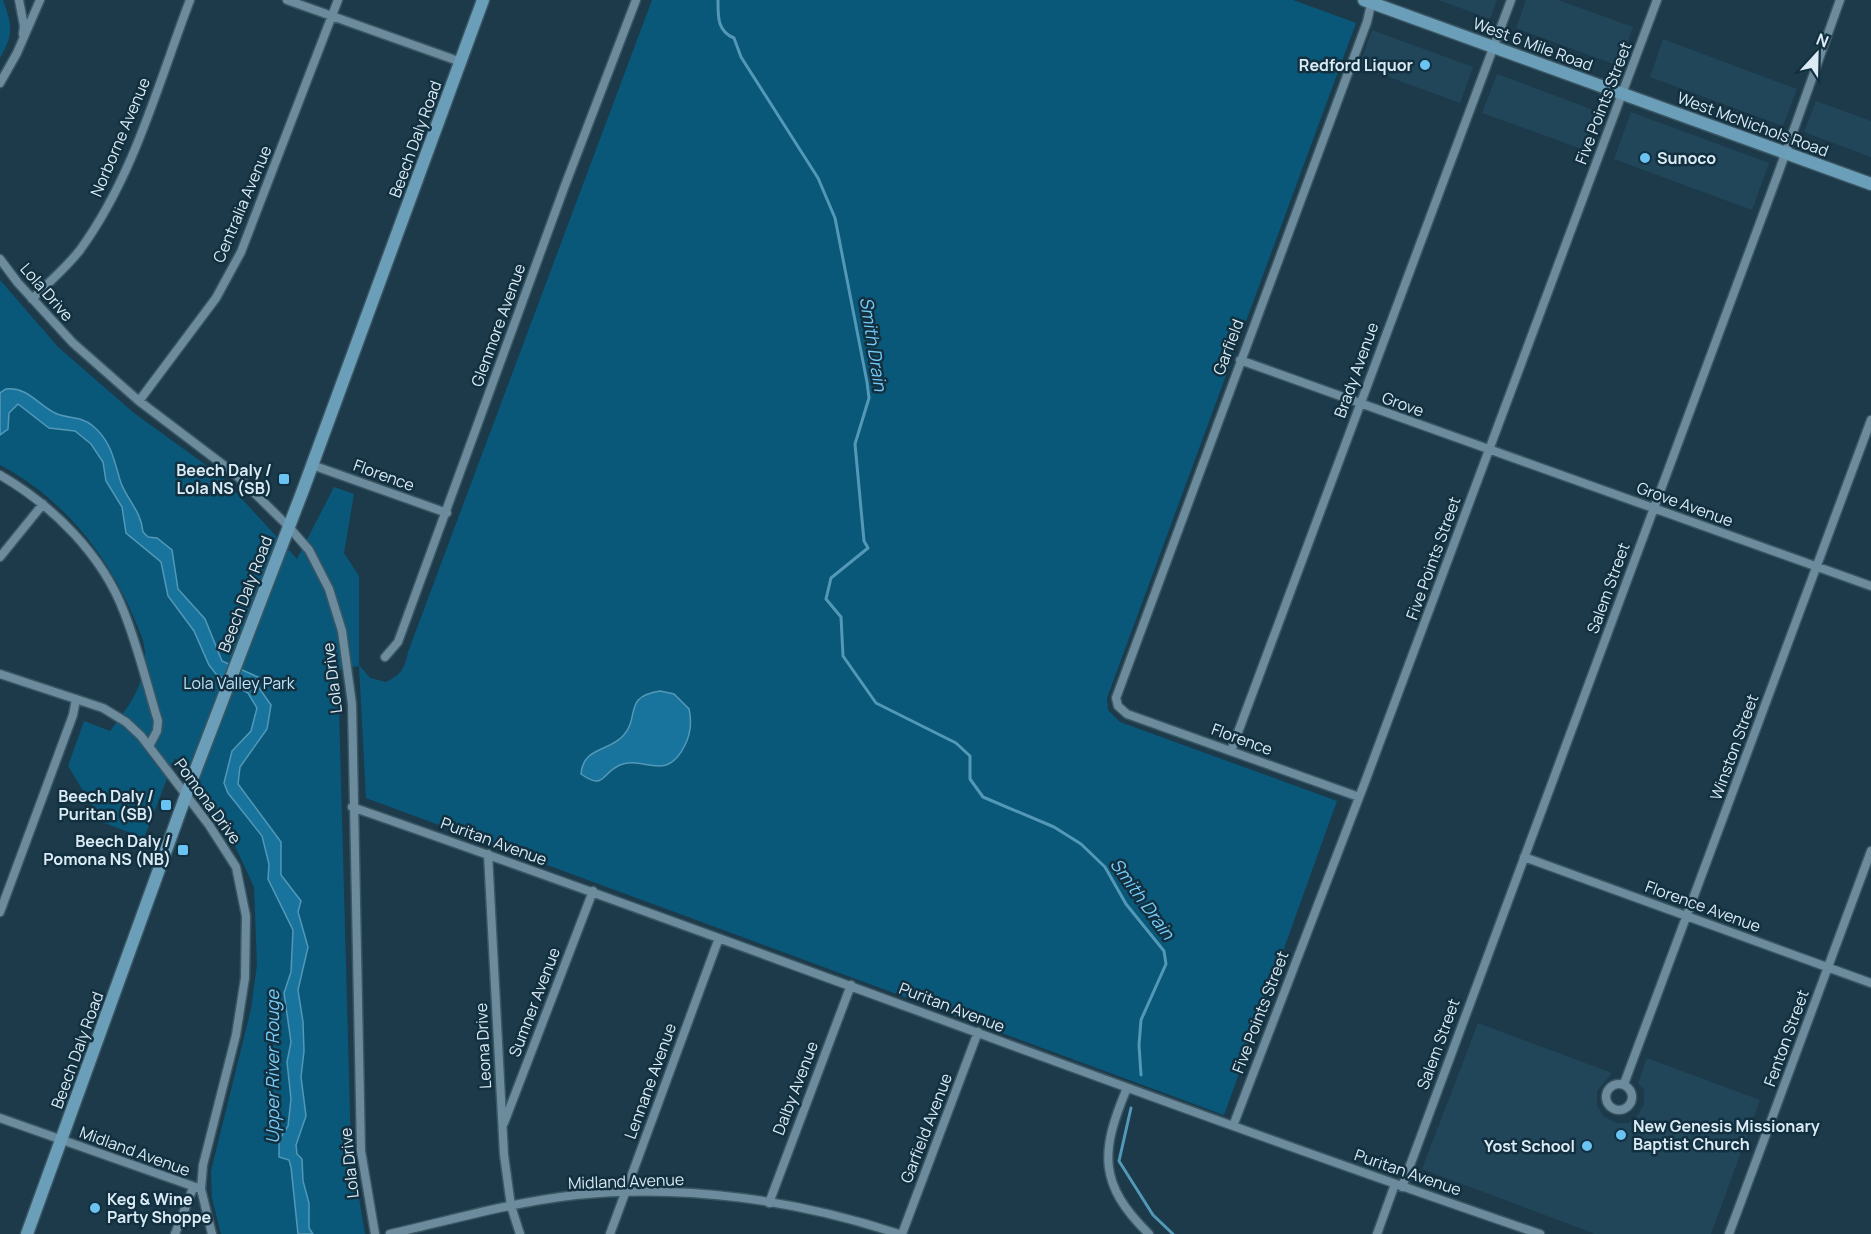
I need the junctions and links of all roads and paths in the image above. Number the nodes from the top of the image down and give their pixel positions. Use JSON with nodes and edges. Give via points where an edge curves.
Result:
{"nodes":[{"id":1,"x":19,"y":0,"type":"edge"},
{"id":2,"x":190,"y":0,"type":"edge"},
{"id":3,"x":287,"y":0,"type":"edge"},
{"id":4,"x":338,"y":0,"type":"edge"},
{"id":5,"x":483,"y":0,"type":"edge"},
{"id":6,"x":636,"y":0,"type":"edge"},
{"id":7,"x":1511,"y":0,"type":"edge"},
{"id":8,"x":1657,"y":0,"type":"edge"},
{"id":9,"x":1840,"y":0,"type":"edge"},
{"id":10,"x":40,"y":1,"type":"edge"},
{"id":11,"x":1370,"y":1,"type":"edge"},
{"id":12,"x":332,"y":15,"type":"junction"},
{"id":13,"x":20,"y":46,"type":"junction"},
{"id":14,"x":1494,"y":46,"type":"junction"},
{"id":15,"x":461,"y":62,"type":"junction"},
{"id":16,"x":0,"y":83,"type":"edge"},
{"id":17,"x":1623,"y":94,"type":"junction"},
{"id":18,"x":1785,"y":153,"type":"junction"},
{"id":19,"x":1871,"y":184,"type":"edge"},
{"id":20,"x":0,"y":259,"type":"edge"},
{"id":21,"x":32,"y":299,"type":"junction"},
{"id":22,"x":1240,"y":360,"type":"junction"},
{"id":23,"x":139,"y":401,"type":"junction"},
{"id":24,"x":1359,"y":404,"type":"junction"},
{"id":25,"x":1871,"y":420,"type":"edge"},
{"id":26,"x":1489,"y":450,"type":"junction"},
{"id":27,"x":312,"y":465,"type":"junction"},
{"id":28,"x":0,"y":475,"type":"edge"},
{"id":29,"x":43,"y":504,"type":"junction"},
{"id":30,"x":1653,"y":509,"type":"junction"},
{"id":31,"x":447,"y":513,"type":"junction"},
{"id":32,"x":288,"y":526,"type":"junction"},
{"id":33,"x":0,"y":557,"type":"edge"},
{"id":34,"x":1817,"y":567,"type":"junction"},
{"id":35,"x":1871,"y":586,"type":"edge"},
{"id":36,"x":385,"y":657,"type":"dead end"},
{"id":37,"x":0,"y":674,"type":"edge"},
{"id":38,"x":76,"y":699,"type":"junction"},
{"id":39,"x":1118,"y":706,"type":"joint"},
{"id":40,"x":149,"y":746,"type":"junction"},
{"id":41,"x":1231,"y":751,"type":"junction"},
{"id":42,"x":186,"y":795,"type":"junction"},
{"id":43,"x":1359,"y":797,"type":"junction"},
{"id":44,"x":352,"y":807,"type":"junction"},
{"id":45,"x":1871,"y":851,"type":"edge"},
{"id":46,"x":488,"y":854,"type":"junction"},
{"id":47,"x":1524,"y":857,"type":"junction"},
{"id":48,"x":593,"y":891,"type":"junction"},
{"id":49,"x":0,"y":912,"type":"edge"},
{"id":50,"x":1687,"y":915,"type":"junction"},
{"id":51,"x":719,"y":938,"type":"junction"},
{"id":52,"x":1828,"y":967,"type":"junction"},
{"id":53,"x":1871,"y":983,"type":"edge"},
{"id":54,"x":851,"y":985,"type":"junction"},
{"id":55,"x":978,"y":1032,"type":"junction"},
{"id":56,"x":1624,"y":1084,"type":"dead end"},
{"id":57,"x":1127,"y":1088,"type":"junction"},
{"id":58,"x":0,"y":1118,"type":"edge"},
{"id":59,"x":503,"y":1124,"type":"junction"},
{"id":60,"x":1233,"y":1126,"type":"junction"},
{"id":61,"x":62,"y":1141,"type":"junction"},
{"id":62,"x":1398,"y":1185,"type":"junction"},
{"id":63,"x":197,"y":1189,"type":"junction"},
{"id":64,"x":625,"y":1192,"type":"junction"},
{"id":65,"x":769,"y":1203,"type":"junction"},
{"id":66,"x":512,"y":1206,"type":"junction"},
{"id":67,"x":27,"y":1234,"type":"edge"},
{"id":68,"x":175,"y":1234,"type":"edge"},
{"id":69,"x":212,"y":1234,"type":"edge"},
{"id":70,"x":375,"y":1234,"type":"edge"},
{"id":71,"x":390,"y":1234,"type":"edge"},
{"id":72,"x":520,"y":1234,"type":"edge"},
{"id":73,"x":610,"y":1234,"type":"edge"},
{"id":74,"x":900,"y":1234,"type":"edge"},
{"id":75,"x":1149,"y":1234,"type":"edge"},
{"id":76,"x":1377,"y":1234,"type":"edge"},
{"id":77,"x":1540,"y":1234,"type":"edge"},
{"id":78,"x":1730,"y":1234,"type":"edge"}],
"edges":[{"from":1,"to":13,"type":"street","via":[[24,26]]},
{"from":2,"to":21,"type":"street","name":"Norborne Avenue","via":[[113,197],[79,251]]},
{"from":3,"to":12,"type":"street"},
{"from":4,"to":12,"type":"street","name":"Centralia Avenue"},
{"from":5,"to":15,"type":"main road","name":"Beech Daly Road"},
{"from":6,"to":31,"type":"street","name":"Glenmore Avenue"},
{"from":7,"to":14,"type":"street","name":"Brady Avenue"},
{"from":8,"to":17,"type":"street","name":"Five Points Street"},
{"from":9,"to":18,"type":"street","name":"Salem Street"},
{"from":10,"to":13,"type":"street"},
{"from":11,"to":14,"type":"main road","name":"West 6 Mile Road"},
{"from":11,"to":22,"type":"street","name":"Garfield","via":[[1366,25]]},
{"from":12,"to":15,"type":"street"},
{"from":12,"to":23,"type":"street","name":"Centralia Avenue","via":[[241,252],[216,298]]},
{"from":13,"to":16,"type":"street"},
{"from":14,"to":17,"type":"main road","name":"West 6 Mile Road"},
{"from":14,"to":24,"type":"street","name":"Brady Avenue"},
{"from":15,"to":27,"type":"main road","name":"Beech Daly Road"},
{"from":17,"to":18,"type":"main road","name":"West McNichols Road"},
{"from":17,"to":26,"type":"street","name":"Five Points Street"},
{"from":18,"to":19,"type":"main road","name":"West McNichols Road"},
{"from":18,"to":30,"type":"street","name":"Salem Street"},
{"from":20,"to":21,"type":"street","name":"Lola Drive"},
{"from":21,"to":23,"type":"street","name":"Lola Drive","via":[[73,343]]},
{"from":22,"to":24,"type":"street","name":"Grove"},
{"from":22,"to":39,"type":"street","name":"Garfield","via":[[1117,691]]},
{"from":23,"to":32,"type":"street","name":"Lola Drive","via":[[234,473]]},
{"from":24,"to":26,"type":"street","name":"Grove"},
{"from":24,"to":41,"type":"street","name":"Brady Avenue"},
{"from":25,"to":34,"type":"street","name":"Winston Street"},
{"from":26,"to":30,"type":"street","name":"Grove Avenue"},
{"from":26,"to":43,"type":"street","name":"Five Points Street"},
{"from":27,"to":31,"type":"street","name":"Florence"},
{"from":27,"to":32,"type":"main road","name":"Beech Daly Road"},
{"from":28,"to":29,"type":"street"},
{"from":29,"to":33,"type":"street"},
{"from":29,"to":40,"type":"street","via":[[88,551],[124,610],[158,721]]},
{"from":30,"to":34,"type":"street","name":"Grove Avenue"},
{"from":30,"to":47,"type":"street","name":"Salem Street"},
{"from":31,"to":36,"type":"street","name":"Glenmore Avenue","via":[[398,642]]},
{"from":32,"to":42,"type":"main road","name":"Beech Daly Road"},
{"from":32,"to":44,"type":"street","name":"Lola Drive","via":[[316,563],[342,631],[352,704]]},
{"from":34,"to":35,"type":"street","name":"Grove Avenue"},
{"from":34,"to":50,"type":"street","name":"Winston Street"},
{"from":37,"to":38,"type":"street"},
{"from":38,"to":40,"type":"street","via":[[118,716]]},
{"from":38,"to":49,"type":"street"},
{"from":39,"to":41,"type":"street","name":"Florence","via":[[1127,714]]},
{"from":40,"to":42,"type":"street","name":"Pomona Drive"},
{"from":41,"to":43,"type":"street","name":"Florence"},
{"from":42,"to":61,"type":"main road","name":"Beech Daly Road"},
{"from":42,"to":63,"type":"street","name":"Pomona Drive","via":[[236,867],[246,916],[245,978],[237,1035]]},
{"from":43,"to":60,"type":"street","name":"Five Points Street"},
{"from":44,"to":46,"type":"street","name":"Puritan Avenue"},
{"from":44,"to":70,"type":"street","name":"Lola Drive","via":[[361,1151]]},
{"from":45,"to":52,"type":"street","name":"Fenton Street"},
{"from":46,"to":48,"type":"street","name":"Puritan Avenue"},
{"from":46,"to":59,"type":"street","name":"Leona Drive"},
{"from":47,"to":50,"type":"street","name":"Florence Avenue"},
{"from":47,"to":62,"type":"street","name":"Salem Street"},
{"from":48,"to":51,"type":"street","name":"Puritan Avenue"},
{"from":48,"to":59,"type":"street","name":"Sumner Avenue"},
{"from":50,"to":52,"type":"street","name":"Florence Avenue"},
{"from":50,"to":56,"type":"street","name":"Winston Street"},
{"from":51,"to":54,"type":"street","name":"Puritan Avenue"},
{"from":51,"to":64,"type":"street","name":"Lennane Avenue"},
{"from":52,"to":53,"type":"street","name":"Florence Avenue"},
{"from":52,"to":78,"type":"street","name":"Fenton Street"},
{"from":54,"to":55,"type":"street","name":"Puritan Avenue"},
{"from":54,"to":65,"type":"street","name":"Dalby Avenue"},
{"from":55,"to":57,"type":"street","name":"Puritan Avenue"},
{"from":55,"to":74,"type":"street","name":"Garfield Avenue"},
{"from":57,"to":60,"type":"street","name":"Puritan Avenue"},
{"from":57,"to":75,"type":"street","via":[[1111,1136],[1108,1171],[1122,1206]]},
{"from":58,"to":61,"type":"street","name":"Midland Avenue"},
{"from":59,"to":66,"type":"street","name":"Leona Drive"},
{"from":60,"to":62,"type":"street","name":"Puritan Avenue"},
{"from":61,"to":63,"type":"street","name":"Midland Avenue"},
{"from":61,"to":67,"type":"main road","name":"Beech Daly Road"},
{"from":62,"to":76,"type":"street","name":"Salem Street"},
{"from":62,"to":77,"type":"street","name":"Puritan Avenue"},
{"from":63,"to":68,"type":"street"},
{"from":63,"to":69,"type":"street","name":"Pomona Drive"},
{"from":64,"to":65,"type":"street","name":"Midland Avenue","via":[[684,1193]]},
{"from":64,"to":66,"type":"street","name":"Midland Avenue"},
{"from":64,"to":73,"type":"street","name":"Lennane Avenue"},
{"from":65,"to":74,"type":"street","name":"Midland Avenue","via":[[836,1215]]},
{"from":66,"to":71,"type":"street","name":"Midland Avenue"},
{"from":66,"to":72,"type":"street","name":"Leona Drive"}]}
